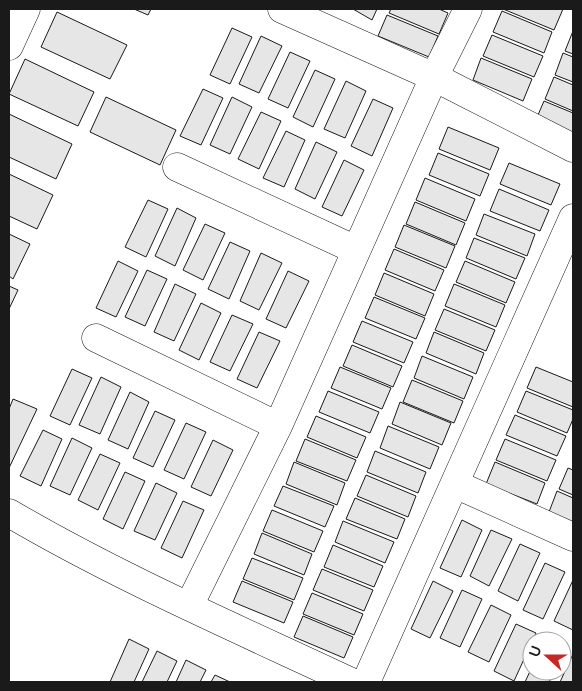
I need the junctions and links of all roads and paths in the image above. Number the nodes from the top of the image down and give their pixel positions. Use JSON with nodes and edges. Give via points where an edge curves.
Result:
{"nodes":[{"id":1,"x":26,"y":9,"type":"edge"},
{"id":2,"x":282,"y":9,"type":"edge"},
{"id":3,"x":468,"y":9,"type":"edge"},
{"id":4,"x":9,"y":46,"type":"edge"},
{"id":5,"x":434,"y":77,"type":"junction"},
{"id":6,"x":573,"y":148,"type":"edge"},
{"id":7,"x":177,"y":167,"type":"dead end"},
{"id":8,"x":573,"y":218,"type":"edge"},
{"id":9,"x":356,"y":250,"type":"junction"},
{"id":10,"x":96,"y":338,"type":"dead end"},
{"id":11,"x":278,"y":426,"type":"junction"},
{"id":12,"x":456,"y":484,"type":"junction"},
{"id":13,"x":9,"y":513,"type":"edge"},
{"id":14,"x":573,"y":537,"type":"edge"},
{"id":15,"x":189,"y":606,"type":"junction"},
{"id":16,"x":351,"y":682,"type":"edge"},
{"id":17,"x":366,"y":682,"type":"edge"}],
"edges":[{"from":1,"to":4,"type":"street"},
{"from":2,"to":5,"type":"street"},
{"from":3,"to":5,"type":"street"},
{"from":5,"to":6,"type":"street"},
{"from":5,"to":9,"type":"street"},
{"from":7,"to":9,"type":"street"},
{"from":8,"to":12,"type":"street"},
{"from":9,"to":11,"type":"street"},
{"from":10,"to":11,"type":"street"},
{"from":11,"to":15,"type":"street"},
{"from":12,"to":14,"type":"street"},
{"from":12,"to":17,"type":"street"},
{"from":13,"to":15,"type":"street"},
{"from":15,"to":16,"type":"street"}]}
